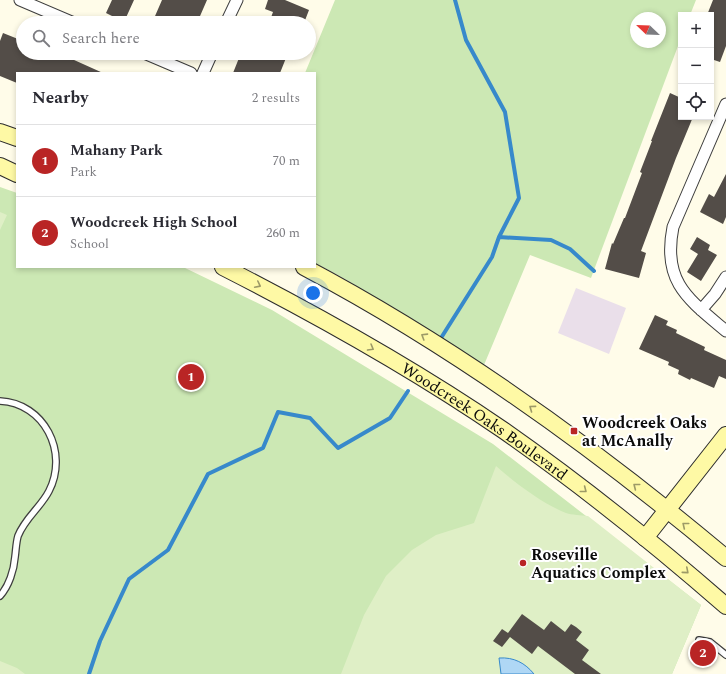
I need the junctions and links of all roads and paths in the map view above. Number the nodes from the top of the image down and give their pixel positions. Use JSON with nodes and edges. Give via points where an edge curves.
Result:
{"nodes":[{"id":1,"x":20,"y":0,"type":"edge"},
{"id":2,"x":237,"y":0,"type":"edge"},
{"id":3,"x":58,"y":16,"type":"edge"},
{"id":4,"x":229,"y":16,"type":"edge"},
{"id":5,"x":160,"y":60,"type":"edge"},
{"id":6,"x":209,"y":60,"type":"edge"},
{"id":7,"x":189,"y":72,"type":"edge"},
{"id":8,"x":203,"y":72,"type":"edge"},
{"id":9,"x":726,"y":104,"type":"edge"},
{"id":10,"x":0,"y":132,"type":"edge"},
{"id":11,"x":16,"y":138,"type":"edge"},
{"id":12,"x":0,"y":166,"type":"edge"},
{"id":13,"x":16,"y":174,"type":"edge"},
{"id":14,"x":225,"y":268,"type":"edge"},
{"id":15,"x":306,"y":268,"type":"edge"},
{"id":16,"x":726,"y":277,"type":"edge"},
{"id":17,"x":701,"y":310,"type":"junction"},
{"id":18,"x":726,"y":331,"type":"edge"},
{"id":19,"x":0,"y":401,"type":"edge"},
{"id":20,"x":726,"y":435,"type":"edge"},
{"id":21,"x":667,"y":510,"type":"junction"},
{"id":22,"x":645,"y":538,"type":"junction"},
{"id":23,"x":726,"y":558,"type":"edge"},
{"id":24,"x":0,"y":596,"type":"edge"},
{"id":25,"x":726,"y":606,"type":"edge"},
{"id":26,"x":699,"y":640,"type":"dead end"},
{"id":27,"x":726,"y":655,"type":"edge"}],
"edges":[{"from":1,"to":3,"type":"street"},
{"from":2,"to":4,"type":"street"},
{"from":5,"to":7,"type":"street"},
{"from":6,"to":8,"type":"street"},
{"from":9,"to":17,"type":"street","via":[[673,227],[670,243],[673,272],[685,294]]},
{"from":10,"to":11,"type":"main road"},
{"from":12,"to":13,"type":"main road"},
{"from":14,"to":22,"type":"main road","name":"Woodcreek Oaks Boulevard","one_way":true,"via":[[306,310],[448,395],[502,430]]},
{"from":21,"to":15,"type":"main road","one_way":true,"via":[[571,436],[463,360],[399,320]]},
{"from":16,"to":17,"type":"street"},
{"from":17,"to":18,"type":"street"},
{"from":19,"to":24,"type":"lane","via":[[14,402],[42,422],[54,444],[55,461],[53,481],[48,492],[30,515],[16,542],[14,568]]},
{"from":20,"to":21,"type":"main road"},
{"from":21,"to":22,"type":"main road"},
{"from":23,"to":21,"type":"main road","one_way":true},
{"from":22,"to":25,"type":"main road","name":"Woodcreek Oaks Boulevard","one_way":true},
{"from":26,"to":27,"type":"lane","via":[[710,642]]}]}
